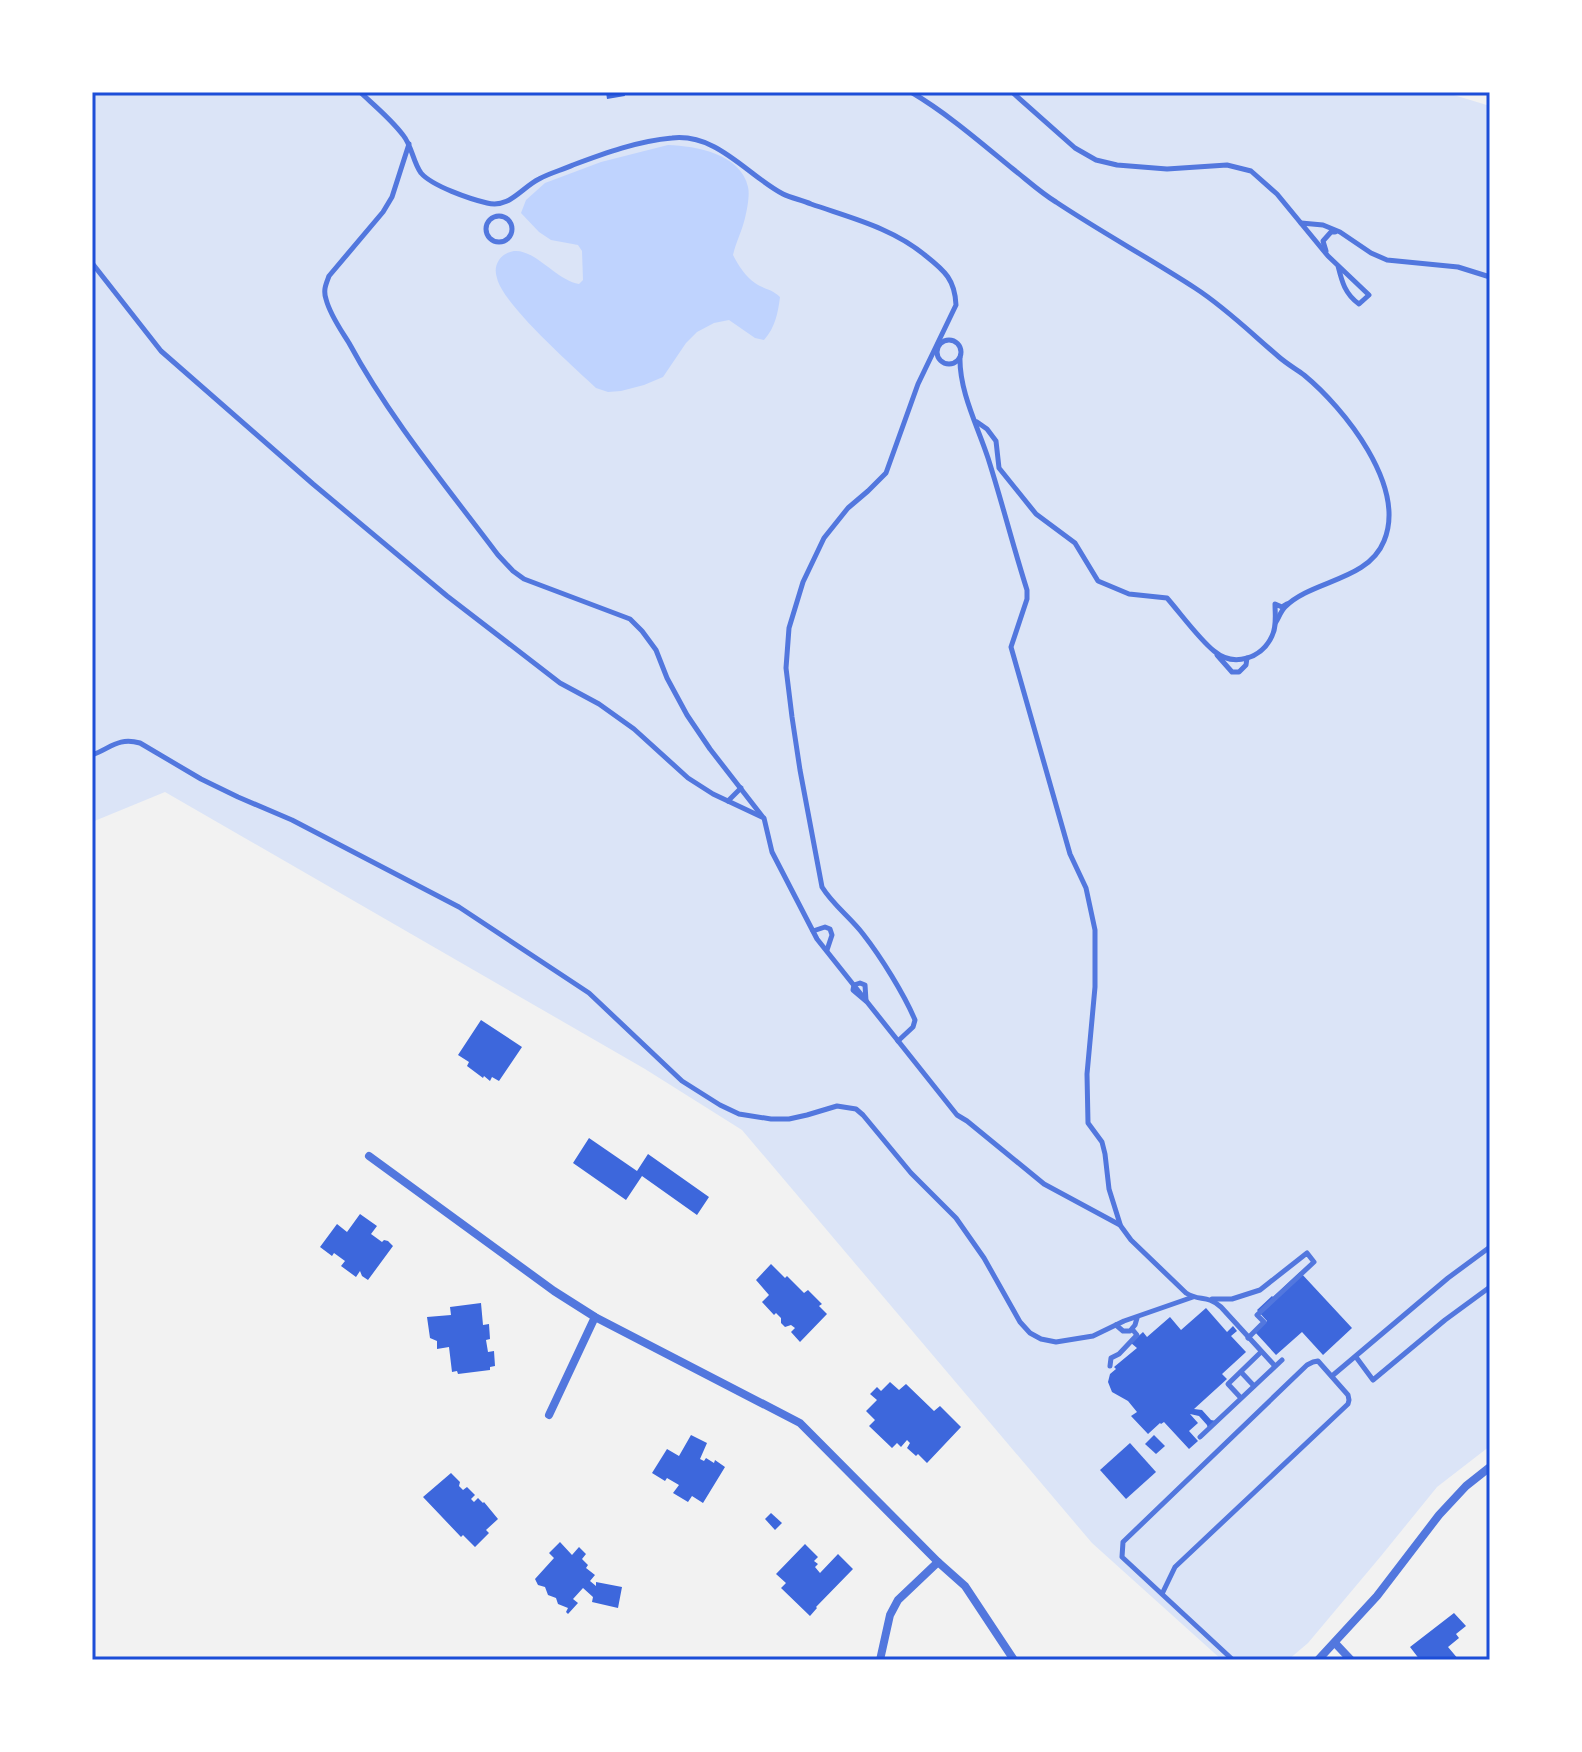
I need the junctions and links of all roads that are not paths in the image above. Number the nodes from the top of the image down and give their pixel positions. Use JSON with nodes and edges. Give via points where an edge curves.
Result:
{"nodes":[{"id":1,"x":360,"y":92,"type":"edge"},
{"id":2,"x":911,"y":92,"type":"edge"},
{"id":3,"x":1012,"y":92,"type":"edge"},
{"id":4,"x":409,"y":143,"type":"junction"},
{"id":5,"x":416,"y":161,"type":"junction"},
{"id":6,"x":402,"y":167,"type":"junction"},
{"id":7,"x":507,"y":202,"type":"junction"},
{"id":8,"x":490,"y":204,"type":"junction"},
{"id":9,"x":503,"y":216,"type":"junction"},
{"id":10,"x":491,"y":219,"type":"junction"},
{"id":11,"x":1300,"y":223,"type":"junction"},
{"id":12,"x":1340,"y":232,"type":"junction"},
{"id":13,"x":1328,"y":256,"type":"junction"},
{"id":14,"x":92,"y":263,"type":"edge"},
{"id":15,"x":1338,"y":266,"type":"junction"},
{"id":16,"x":1490,"y":277,"type":"edge"},
{"id":17,"x":947,"y":325,"type":"junction"},
{"id":18,"x":956,"y":343,"type":"junction"},
{"id":19,"x":932,"y":357,"type":"junction"},
{"id":20,"x":960,"y":357,"type":"junction"},
{"id":21,"x":940,"y":360,"type":"junction"},
{"id":22,"x":954,"y":363,"type":"junction"},
{"id":23,"x":959,"y":369,"type":"junction"},
{"id":24,"x":976,"y":423,"type":"junction"},
{"id":25,"x":988,"y":432,"type":"junction"},
{"id":26,"x":981,"y":436,"type":"junction"},
{"id":27,"x":987,"y":454,"type":"junction"},
{"id":28,"x":1214,"y":652,"type":"junction"},
{"id":29,"x":1247,"y":658,"type":"junction"},
{"id":30,"x":92,"y":755,"type":"edge"},
{"id":31,"x":741,"y":788,"type":"junction"},
{"id":32,"x":728,"y":801,"type":"junction"},
{"id":33,"x":764,"y":818,"type":"junction"},
{"id":34,"x":813,"y":931,"type":"junction"},
{"id":35,"x":827,"y":951,"type":"junction"},
{"id":36,"x":898,"y":1041,"type":"junction"},
{"id":37,"x":369,"y":1156,"type":"dead end"},
{"id":38,"x":1120,"y":1225,"type":"junction"},
{"id":39,"x":1490,"y":1247,"type":"edge"},
{"id":40,"x":1490,"y":1287,"type":"edge"},
{"id":41,"x":1193,"y":1297,"type":"junction"},
{"id":42,"x":1211,"y":1298,"type":"junction"},
{"id":43,"x":595,"y":1317,"type":"junction"},
{"id":44,"x":1137,"y":1317,"type":"junction"},
{"id":45,"x":1116,"y":1325,"type":"junction"},
{"id":46,"x":1132,"y":1329,"type":"junction"},
{"id":47,"x":1248,"y":1338,"type":"junction"},
{"id":48,"x":1261,"y":1352,"type":"junction"},
{"id":49,"x":1356,"y":1357,"type":"junction"},
{"id":50,"x":1282,"y":1360,"type":"dead end"},
{"id":51,"x":1110,"y":1366,"type":"dead end"},
{"id":52,"x":1275,"y":1366,"type":"junction"},
{"id":53,"x":1241,"y":1372,"type":"junction"},
{"id":54,"x":1332,"y":1376,"type":"junction"},
{"id":55,"x":1254,"y":1386,"type":"junction"},
{"id":56,"x":1241,"y":1398,"type":"junction"},
{"id":57,"x":549,"y":1415,"type":"dead end"},
{"id":58,"x":1200,"y":1437,"type":"dead end"},
{"id":59,"x":1490,"y":1467,"type":"edge"},
{"id":60,"x":938,"y":1562,"type":"junction"},
{"id":61,"x":1162,"y":1594,"type":"junction"},
{"id":62,"x":1335,"y":1643,"type":"junction"},
{"id":63,"x":880,"y":1660,"type":"edge"},
{"id":64,"x":1014,"y":1660,"type":"edge"},
{"id":65,"x":1233,"y":1660,"type":"edge"},
{"id":66,"x":1318,"y":1660,"type":"edge"},
{"id":67,"x":1351,"y":1660,"type":"edge"}],
"edges":[{"from":1,"to":4,"type":"lane"},
{"from":2,"to":29,"type":"lane","via":[[1054,201],[1197,289],[1304,375],[1363,442],[1385,490],[1389,516],[1384,541],[1350,574],[1282,607],[1275,604],[1273,635],[1264,649]]},
{"from":3,"to":11,"type":"lane","via":[[1096,160],[1167,169],[1227,165],[1251,171]]},
{"from":4,"to":5,"type":"lane"},
{"from":4,"to":6,"type":"lane"},
{"from":5,"to":6,"type":"lane","via":[[408,156]]},
{"from":5,"to":8,"type":"lane","via":[[431,180]]},
{"from":6,"to":31,"type":"lane","via":[[383,212],[329,276],[324,288],[331,312],[383,398],[498,555],[524,579],[630,619],[656,650],[687,715]]},
{"from":7,"to":8,"type":"lane"},
{"from":7,"to":9,"type":"lane"},
{"from":7,"to":17,"type":"lane","via":[[537,179],[594,157],[675,137],[691,139],[728,155],[783,194],[877,226],[913,245],[952,282],[956,305]]},
{"from":8,"to":10,"type":"lane"},
{"from":9,"to":10,"type":"lane"},
{"from":9,"to":10,"type":"lane","via":[[513,231],[505,242],[492,241],[486,234]]},
{"from":11,"to":12,"type":"lane"},
{"from":11,"to":13,"type":"lane"},
{"from":12,"to":13,"type":"lane","via":[[1331,232],[1323,241]]},
{"from":12,"to":16,"type":"lane","via":[[1387,260],[1458,267]]},
{"from":13,"to":15,"type":"lane"},
{"from":14,"to":32,"type":"lane","via":[[161,351],[325,494],[560,683],[599,704],[688,778]]},
{"from":15,"to":15,"type":"lane","via":[[1345,289],[1359,304],[1369,295]]},
{"from":17,"to":18,"type":"lane"},
{"from":17,"to":19,"type":"lane"},
{"from":18,"to":20,"type":"lane"},
{"from":18,"to":21,"type":"lane","via":[[939,345]]},
{"from":19,"to":21,"type":"lane"},
{"from":19,"to":36,"type":"lane","via":[[886,473],[835,522],[803,582],[789,628],[786,668],[822,887],[864,935],[909,1006],[913,1027]]},
{"from":20,"to":22,"type":"lane"},
{"from":20,"to":23,"type":"lane"},
{"from":21,"to":22,"type":"lane"},
{"from":22,"to":23,"type":"lane"},
{"from":23,"to":24,"type":"lane"},
{"from":24,"to":25,"type":"lane"},
{"from":24,"to":26,"type":"lane"},
{"from":24,"to":27,"type":"lane"},
{"from":25,"to":26,"type":"lane"},
{"from":25,"to":28,"type":"lane","via":[[996,441],[999,468],[1036,514],[1075,543],[1098,581],[1129,594],[1167,598]]},
{"from":26,"to":27,"type":"lane"},
{"from":27,"to":38,"type":"lane","via":[[1027,590],[1011,647],[1095,930],[1088,1123],[1102,1142]]},
{"from":28,"to":29,"type":"lane","via":[[1227,659]]},
{"from":28,"to":29,"type":"lane","via":[[1232,672],[1239,672]]},
{"from":30,"to":45,"type":"lane","via":[[118,742],[140,743],[201,779],[459,907],[589,993],[682,1081],[739,1114],[771,1119],[837,1106],[856,1109],[956,1218],[1030,1333],[1056,1342],[1093,1336]]},
{"from":31,"to":32,"type":"lane"},
{"from":31,"to":33,"type":"lane"},
{"from":32,"to":33,"type":"lane"},
{"from":33,"to":34,"type":"lane","via":[[772,852]]},
{"from":34,"to":35,"type":"lane"},
{"from":34,"to":35,"type":"lane","via":[[830,929]]},
{"from":35,"to":36,"type":"lane"},
{"from":36,"to":38,"type":"lane","via":[[957,1115],[1044,1184]]},
{"from":37,"to":43,"type":"street"},
{"from":38,"to":41,"type":"lane"},
{"from":39,"to":49,"type":"lane"},
{"from":40,"to":49,"type":"lane","via":[[1373,1380]]},
{"from":41,"to":42,"type":"lane"},
{"from":41,"to":44,"type":"lane"},
{"from":42,"to":47,"type":"lane"},
{"from":42,"to":47,"type":"lane","via":[[1232,1299],[1260,1290],[1307,1253],[1314,1262],[1257,1315],[1264,1322]]},
{"from":43,"to":57,"type":"street"},
{"from":43,"to":60,"type":"street","via":[[800,1423]]},
{"from":44,"to":45,"type":"lane"},
{"from":44,"to":46,"type":"lane"},
{"from":45,"to":46,"type":"lane","via":[[1123,1331]]},
{"from":46,"to":51,"type":"lane","via":[[1137,1335],[1111,1358]]},
{"from":47,"to":48,"type":"lane"},
{"from":48,"to":52,"type":"lane"},
{"from":48,"to":53,"type":"lane"},
{"from":49,"to":54,"type":"lane"},
{"from":50,"to":52,"type":"lane"},
{"from":52,"to":55,"type":"lane"},
{"from":53,"to":55,"type":"lane"},
{"from":53,"to":56,"type":"lane","via":[[1228,1384]]},
{"from":54,"to":61,"type":"lane","via":[[1348,1395],[1348,1404],[1175,1567]]},
{"from":54,"to":61,"type":"lane","via":[[1318,1361],[1307,1365],[1123,1542],[1122,1557]]},
{"from":55,"to":56,"type":"lane"},
{"from":56,"to":58,"type":"lane"},
{"from":59,"to":62,"type":"street","via":[[1439,1515]]},
{"from":60,"to":63,"type":"street","via":[[898,1600]]},
{"from":60,"to":64,"type":"street","via":[[965,1586]]},
{"from":61,"to":65,"type":"lane"},
{"from":62,"to":66,"type":"street"},
{"from":62,"to":67,"type":"street"}]}
